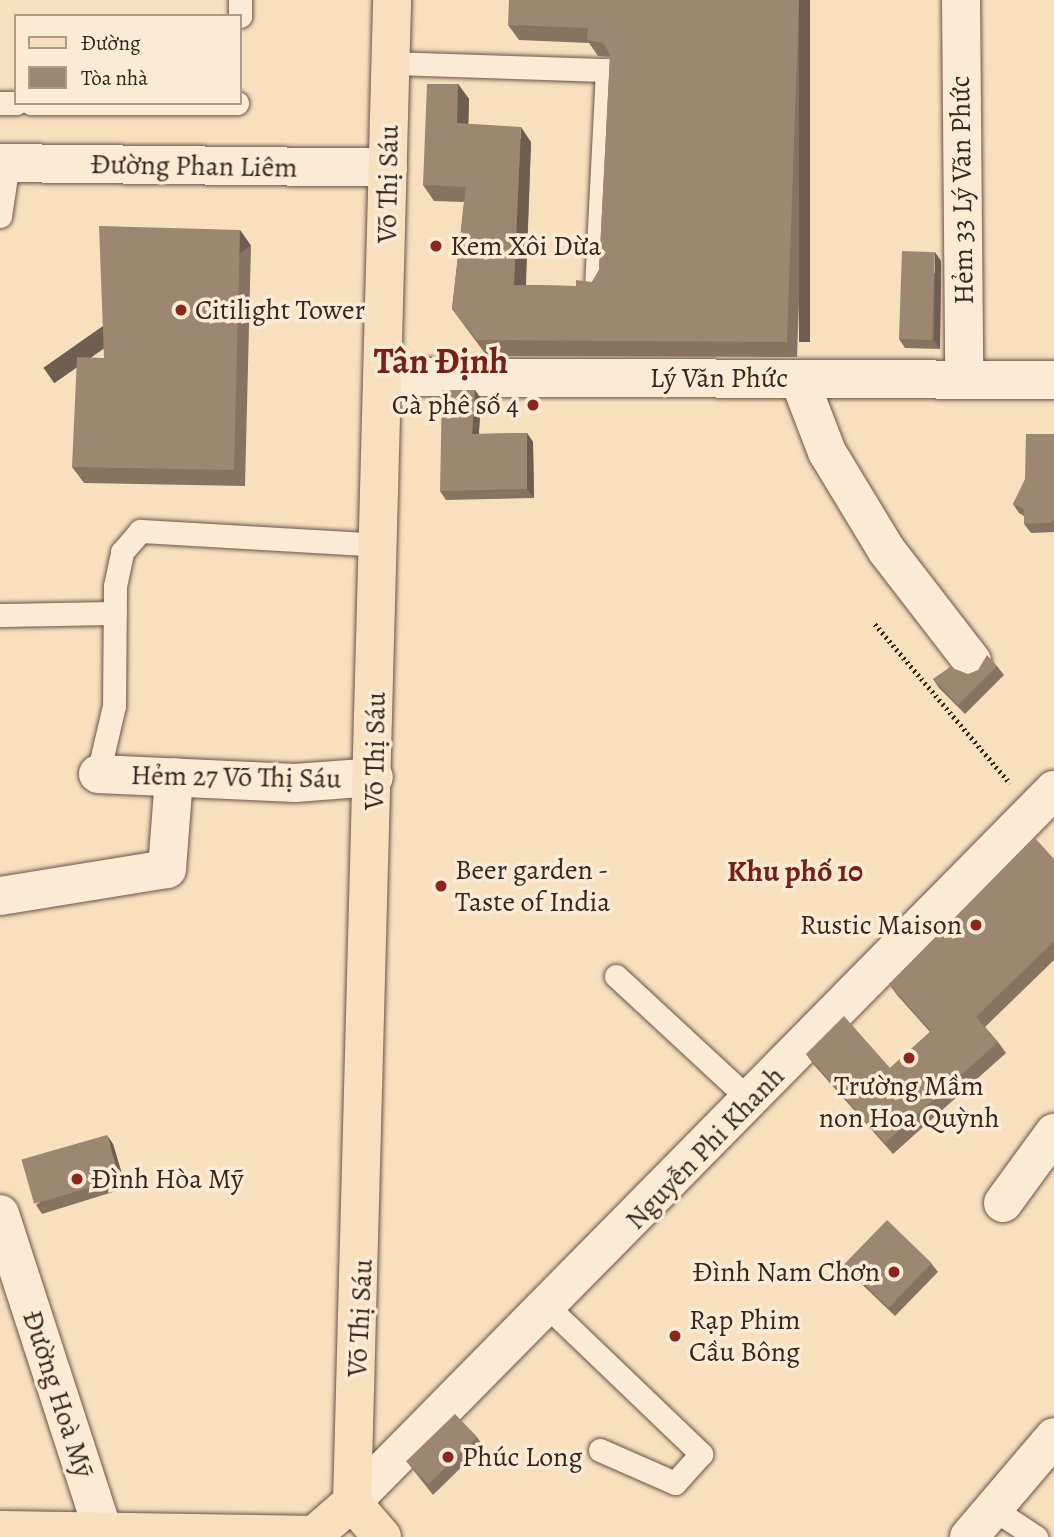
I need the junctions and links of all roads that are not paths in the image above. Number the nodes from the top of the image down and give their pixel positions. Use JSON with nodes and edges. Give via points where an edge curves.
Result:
{"nodes":[{"id":1,"x":392,"y":0,"type":"edge"},
{"id":2,"x":961,"y":0,"type":"edge"},
{"id":3,"x":391,"y":63,"type":"junction"},
{"id":4,"x":4,"y":163,"type":"edge"},
{"id":5,"x":388,"y":169,"type":"junction"},
{"id":6,"x":0,"y":216,"type":"edge"},
{"id":7,"x":596,"y":285,"type":"edge"},
{"id":8,"x":383,"y":377,"type":"junction"},
{"id":9,"x":799,"y":379,"type":"junction"},
{"id":10,"x":964,"y":380,"type":"junction"},
{"id":11,"x":1054,"y":380,"type":"edge"},
{"id":12,"x":380,"y":545,"type":"junction"},
{"id":13,"x":115,"y":613,"type":"junction"},
{"id":14,"x":0,"y":615,"type":"edge"},
{"id":15,"x":972,"y":661,"type":"dead end"},
{"id":16,"x":97,"y":774,"type":"joint"},
{"id":17,"x":174,"y":778,"type":"junction"},
{"id":18,"x":374,"y":778,"type":"junction"},
{"id":19,"x":1045,"y":800,"type":"edge"},
{"id":20,"x":0,"y":896,"type":"edge"},
{"id":21,"x":616,"y":975,"type":"dead end"},
{"id":22,"x":751,"y":1101,"type":"junction"},
{"id":23,"x":1054,"y":1133,"type":"edge"},
{"id":24,"x":1003,"y":1203,"type":"dead end"},
{"id":25,"x":0,"y":1214,"type":"edge"},
{"id":26,"x":549,"y":1308,"type":"junction"},
{"id":27,"x":1054,"y":1437,"type":"edge"},
{"id":28,"x":600,"y":1450,"type":"dead end"},
{"id":29,"x":352,"y":1503,"type":"junction"},
{"id":30,"x":981,"y":1523,"type":"edge"},
{"id":31,"x":0,"y":1530,"type":"edge"},
{"id":32,"x":104,"y":1534,"type":"junction"},
{"id":33,"x":315,"y":1536,"type":"edge"},
{"id":34,"x":382,"y":1537,"type":"edge"},
{"id":35,"x":1037,"y":1537,"type":"edge"}],
"edges":[{"from":1,"to":3,"type":"main road","name":"Võ Thị Sáu"},
{"from":2,"to":10,"type":"street","name":"Hẻm 33 Lý Văn Phức"},
{"from":3,"to":5,"type":"main road","name":"Võ Thị Sáu"},
{"from":3,"to":7,"type":"lane","via":[[607,70]]},
{"from":4,"to":5,"type":"street","name":"Đường Phan Liêm"},
{"from":4,"to":6,"type":"lane"},
{"from":5,"to":8,"type":"main road","name":"Võ Thị Sáu"},
{"from":8,"to":9,"type":"street","name":"Lý Văn Phức"},
{"from":8,"to":12,"type":"main road","name":"Võ Thị Sáu"},
{"from":9,"to":10,"type":"street","name":"Lý Văn Phức"},
{"from":9,"to":15,"type":"street","via":[[827,452],[887,551]]},
{"from":10,"to":11,"type":"street","name":"Lý Văn Phức"},
{"from":12,"to":13,"type":"lane","via":[[140,531],[121,552]]},
{"from":12,"to":18,"type":"main road","name":"Võ Thị Sáu"},
{"from":13,"to":14,"type":"lane"},
{"from":13,"to":16,"type":"lane","via":[[114,706]]},
{"from":16,"to":17,"type":"street","name":"Hẻm 27 Võ Thị Sáu"},
{"from":17,"to":18,"type":"street","name":"Hẻm 27 Võ Thị Sáu","via":[[295,783]]},
{"from":17,"to":20,"type":"street","via":[[167,869]]},
{"from":18,"to":29,"type":"main road","name":"Võ Thị Sáu"},
{"from":19,"to":22,"type":"street","name":"Nguyễn Phi Khanh"},
{"from":21,"to":22,"type":"lane"},
{"from":22,"to":26,"type":"street","name":"Nguyễn Phi Khanh"},
{"from":23,"to":24,"type":"street"},
{"from":25,"to":32,"type":"street","name":"Đường Hoà Mỹ"},
{"from":26,"to":28,"type":"lane","via":[[701,1454],[675,1483]]},
{"from":26,"to":29,"type":"street","name":"Nguyễn Phi Khanh"},
{"from":27,"to":30,"type":"street"},
{"from":29,"to":33,"type":"main road"},
{"from":29,"to":34,"type":"main road"},
{"from":30,"to":35,"type":"lane"},
{"from":31,"to":32,"type":"main road"},
{"from":32,"to":33,"type":"main road"}]}
